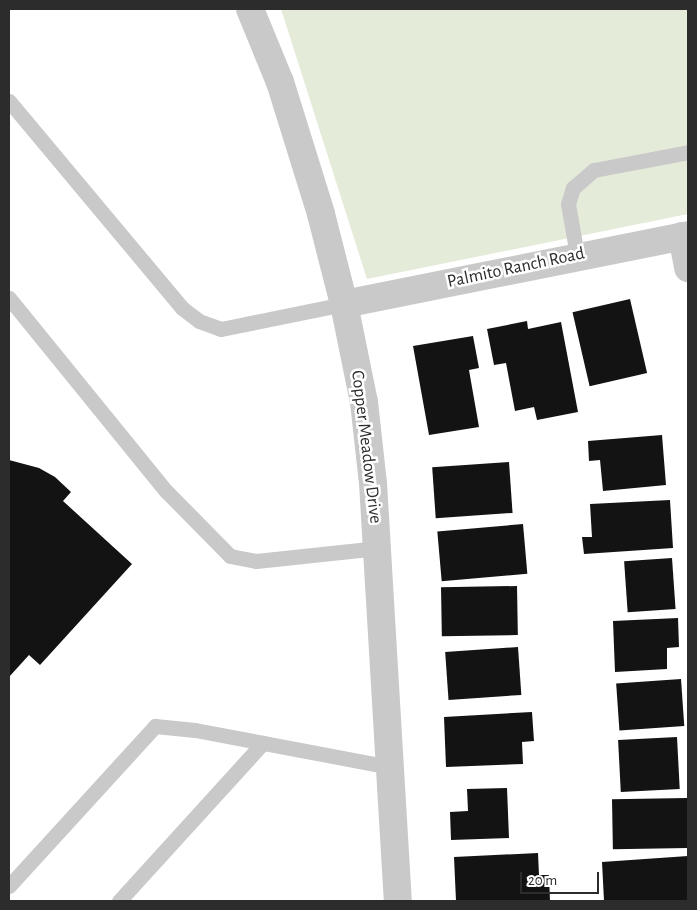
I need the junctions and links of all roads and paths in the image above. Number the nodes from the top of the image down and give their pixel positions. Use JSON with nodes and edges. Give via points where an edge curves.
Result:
{"nodes":[{"id":1,"x":250,"y":9,"type":"edge"},
{"id":2,"x":9,"y":101,"type":"edge"},
{"id":3,"x":688,"y":152,"type":"edge"},
{"id":4,"x":685,"y":235,"type":"edge"},
{"id":5,"x":577,"y":255,"type":"junction"},
{"id":6,"x":688,"y":268,"type":"edge"},
{"id":7,"x":9,"y":298,"type":"edge"},
{"id":8,"x":344,"y":304,"type":"junction"},
{"id":9,"x":378,"y":548,"type":"junction"},
{"id":10,"x":263,"y":743,"type":"junction"},
{"id":11,"x":390,"y":767,"type":"junction"},
{"id":12,"x":9,"y":886,"type":"edge"},
{"id":13,"x":119,"y":901,"type":"edge"},
{"id":14,"x":398,"y":901,"type":"edge"}],
"edges":[{"from":1,"to":8,"type":"street","name":"Copper Meadow Drive","via":[[280,82],[321,214]]},
{"from":2,"to":8,"type":"lane","via":[[182,308],[198,321],[221,329]]},
{"from":3,"to":5,"type":"lane","via":[[594,170],[573,188],[568,204]]},
{"from":4,"to":5,"type":"street","name":"Palmito Ranch Road"},
{"from":4,"to":6,"type":"street"},
{"from":5,"to":8,"type":"street","name":"Palmito Ranch Road"},
{"from":7,"to":9,"type":"lane","via":[[166,491],[230,556],[256,561]]},
{"from":8,"to":9,"type":"street","name":"Copper Meadow Drive","via":[[364,402]]},
{"from":9,"to":11,"type":"street","name":"Copper Meadow Drive"},
{"from":10,"to":11,"type":"lane"},
{"from":10,"to":12,"type":"lane","via":[[155,726]]},
{"from":10,"to":13,"type":"lane"},
{"from":11,"to":14,"type":"street","name":"Copper Meadow Drive"}]}
